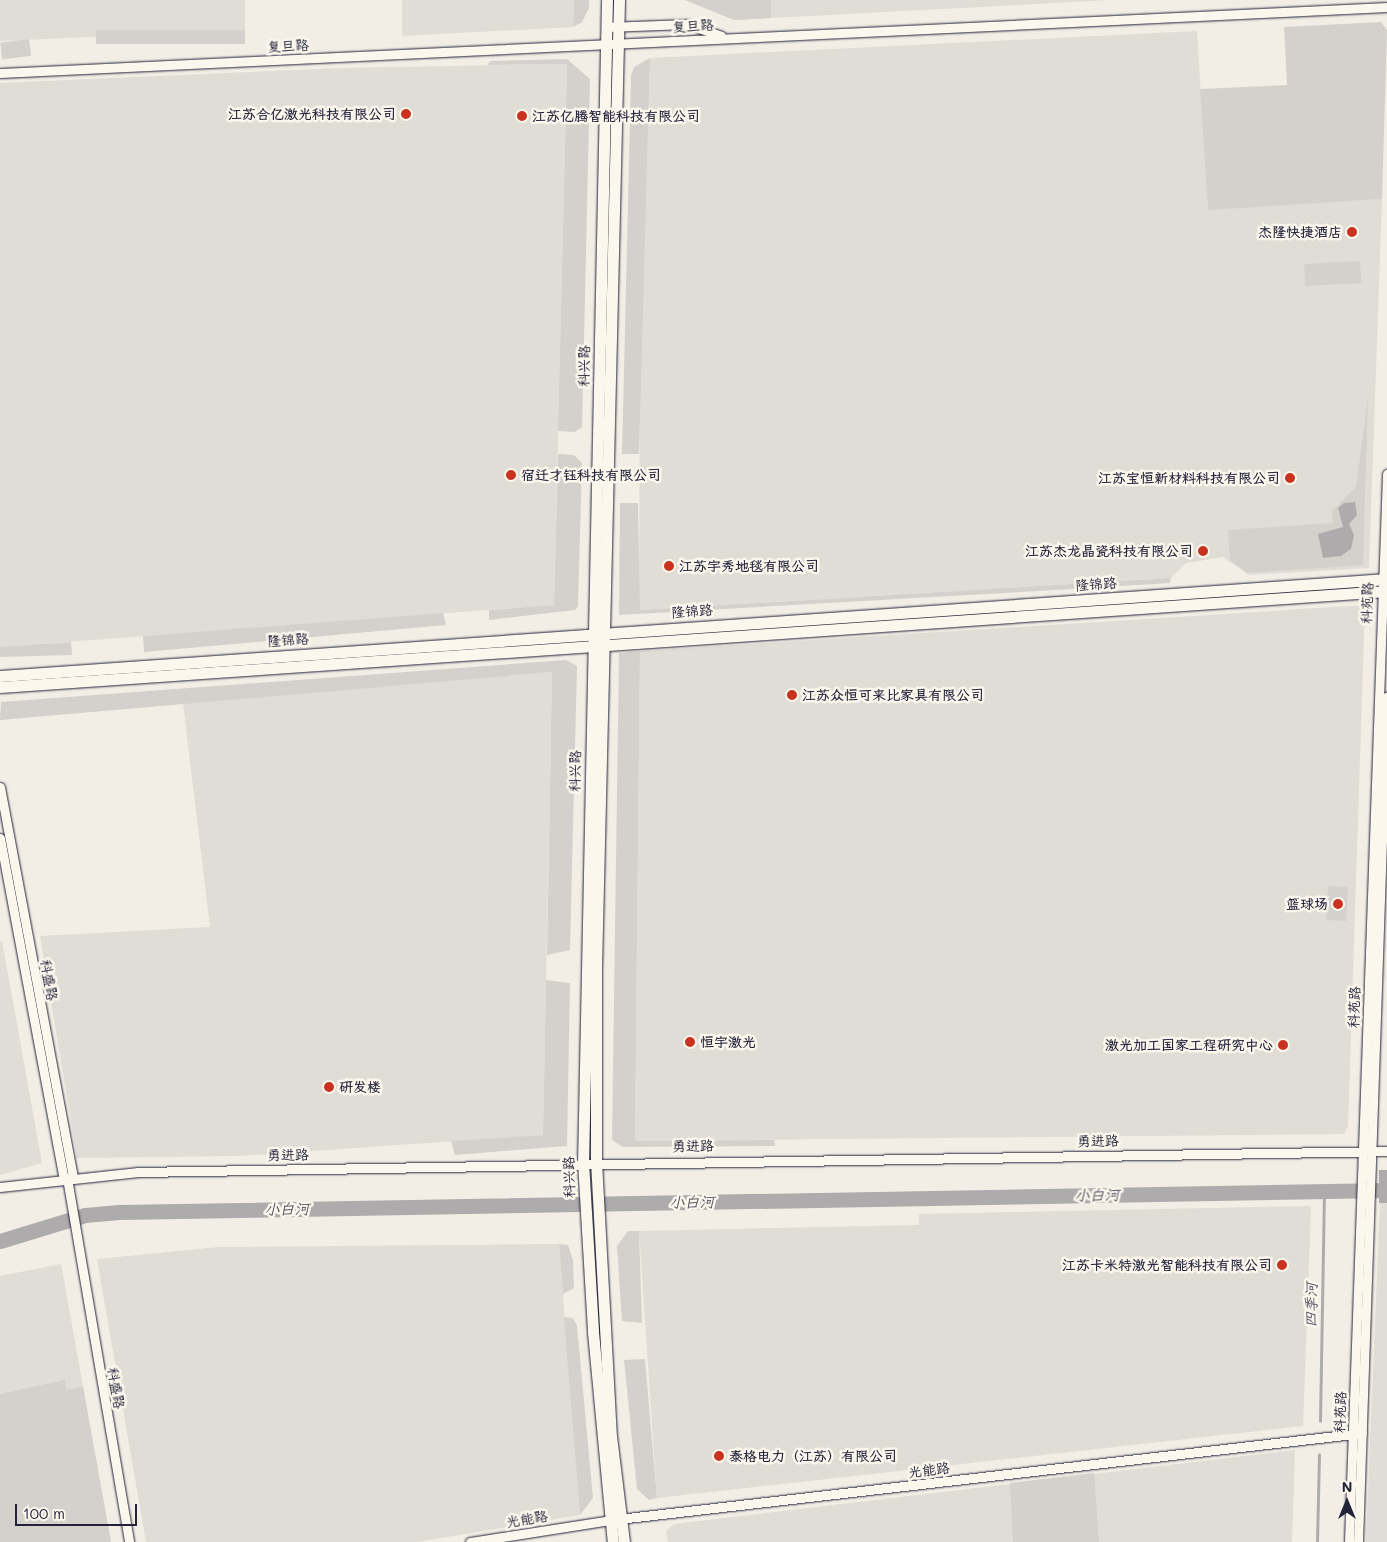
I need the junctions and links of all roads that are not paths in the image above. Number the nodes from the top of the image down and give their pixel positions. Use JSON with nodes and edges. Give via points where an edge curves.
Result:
{"nodes":[{"id":1,"x":607,"y":0,"type":"edge"},
{"id":2,"x":619,"y":0,"type":"edge"},
{"id":3,"x":1387,"y":7,"type":"edge"},
{"id":4,"x":606,"y":27,"type":"junction"},
{"id":5,"x":618,"y":27,"type":"junction"},
{"id":6,"x":726,"y":37,"type":"junction"},
{"id":7,"x":618,"y":45,"type":"junction"},
{"id":8,"x":606,"y":46,"type":"junction"},
{"id":9,"x":0,"y":73,"type":"edge"},
{"id":10,"x":1387,"y":474,"type":"edge"},
{"id":11,"x":1384,"y":580,"type":"edge"},
{"id":12,"x":1384,"y":592,"type":"edge"},
{"id":13,"x":599,"y":632,"type":"junction"},
{"id":14,"x":598,"y":644,"type":"junction"},
{"id":15,"x":0,"y":676,"type":"edge"},
{"id":16,"x":0,"y":687,"type":"edge"},
{"id":17,"x":1387,"y":696,"type":"edge"},
{"id":18,"x":0,"y":787,"type":"edge"},
{"id":19,"x":0,"y":838,"type":"edge"},
{"id":20,"x":1387,"y":1150,"type":"edge"},
{"id":21,"x":1360,"y":1151,"type":"junction"},
{"id":22,"x":1373,"y":1151,"type":"junction"},
{"id":23,"x":596,"y":1161,"type":"junction"},
{"id":24,"x":583,"y":1162,"type":"junction"},
{"id":25,"x":68,"y":1178,"type":"junction"},
{"id":26,"x":0,"y":1187,"type":"edge"},
{"id":27,"x":1358,"y":1434,"type":"junction"},
{"id":28,"x":615,"y":1519,"type":"junction"},
{"id":29,"x":129,"y":1542,"type":"edge"},
{"id":30,"x":470,"y":1542,"type":"edge"},
{"id":31,"x":613,"y":1542,"type":"edge"},
{"id":32,"x":624,"y":1542,"type":"edge"},
{"id":33,"x":1350,"y":1542,"type":"edge"},
{"id":34,"x":1358,"y":1542,"type":"edge"}],
"edges":[{"from":1,"to":4,"type":"main road","name":"科兴路"},
{"from":2,"to":5,"type":"main road","name":"科兴路"},
{"from":3,"to":6,"type":"street","name":"复旦路"},
{"from":4,"to":5,"type":"street"},
{"from":4,"to":8,"type":"main road","name":"科兴路"},
{"from":5,"to":6,"type":"street","via":[[687,24]]},
{"from":5,"to":7,"type":"main road","name":"科兴路"},
{"from":6,"to":7,"type":"street","name":"复旦路"},
{"from":7,"to":8,"type":"street","name":"复旦路"},
{"from":7,"to":13,"type":"main road","name":"科兴路"},
{"from":8,"to":9,"type":"street","name":"复旦路"},
{"from":8,"to":13,"type":"main road","name":"科兴路"},
{"from":10,"to":11,"type":"street","name":"科苑路"},
{"from":11,"to":12,"type":"street","name":"科苑路"},
{"from":11,"to":13,"type":"main road","name":"隆锦路"},
{"from":12,"to":14,"type":"main road","name":"隆锦路"},
{"from":12,"to":21,"type":"street","name":"科苑路"},
{"from":13,"to":14,"type":"main road","name":"科兴路"},
{"from":13,"to":15,"type":"main road","name":"隆锦路"},
{"from":14,"to":16,"type":"main road","name":"隆锦路"},
{"from":14,"to":23,"type":"main road","name":"科兴路"},
{"from":14,"to":24,"type":"main road","name":"科兴路"},
{"from":17,"to":22,"type":"street","name":"科苑路"},
{"from":18,"to":25,"type":"street","name":"科盛路"},
{"from":19,"to":25,"type":"street","name":"科盛路"},
{"from":20,"to":22,"type":"street","name":"勇进路"},
{"from":21,"to":22,"type":"street","name":"勇进路"},
{"from":21,"to":23,"type":"street","name":"勇进路"},
{"from":21,"to":27,"type":"street","name":"科苑路"},
{"from":22,"to":27,"type":"street","name":"科苑路"},
{"from":23,"to":24,"type":"street","name":"勇进路"},
{"from":23,"to":28,"type":"main road","name":"科兴路"},
{"from":24,"to":25,"type":"street","name":"勇进路","via":[[138,1172]]},
{"from":24,"to":28,"type":"main road","name":"科兴路","via":[[585,1225]]},
{"from":25,"to":26,"type":"street","name":"勇进路"},
{"from":25,"to":29,"type":"street","name":"科盛路"},
{"from":27,"to":28,"type":"street","name":"光能路"},
{"from":27,"to":33,"type":"street","name":"科苑路"},
{"from":27,"to":34,"type":"street","name":"科苑路"},
{"from":28,"to":30,"type":"street","name":"光能路"},
{"from":28,"to":31,"type":"main road","name":"科兴路"},
{"from":28,"to":32,"type":"main road","name":"科兴路"}]}
